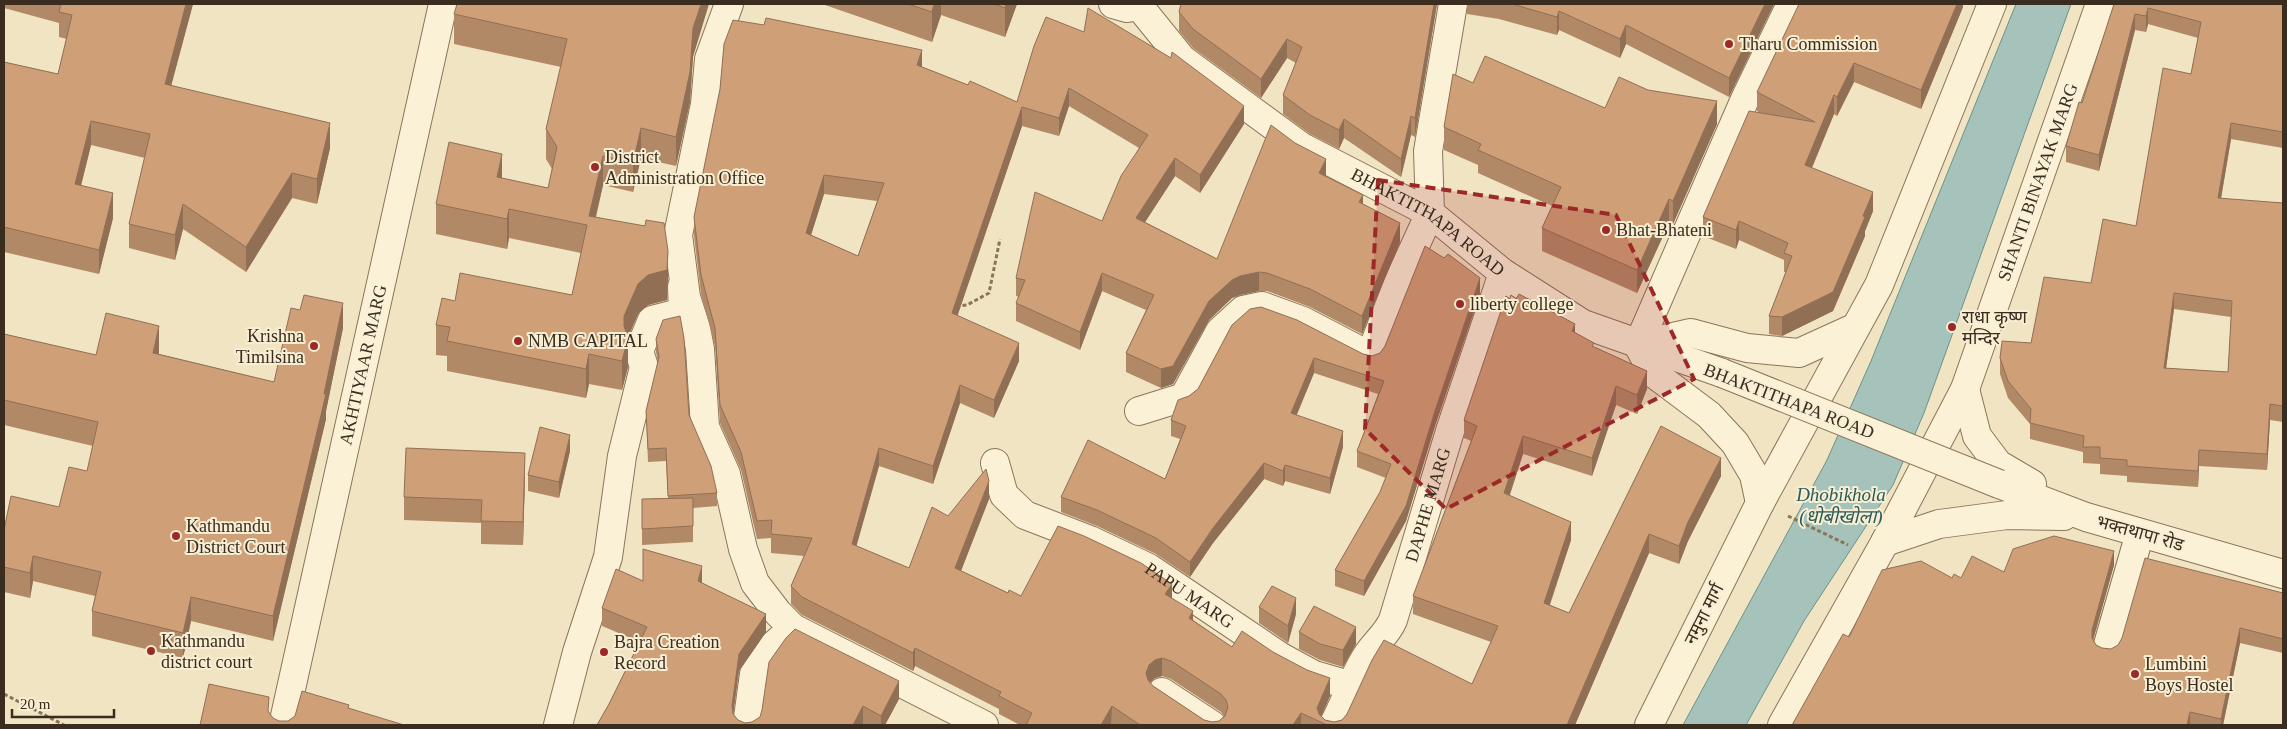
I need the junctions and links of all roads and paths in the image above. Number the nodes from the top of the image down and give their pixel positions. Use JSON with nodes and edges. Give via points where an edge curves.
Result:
{"nodes":[{"id":1,"x":442,"y":4,"type":"edge"},
{"id":2,"x":729,"y":4,"type":"edge"},
{"id":3,"x":1453,"y":4,"type":"edge"},
{"id":4,"x":1791,"y":4,"type":"edge"},
{"id":5,"x":1992,"y":4,"type":"edge"},
{"id":6,"x":2100,"y":4,"type":"edge"},
{"id":7,"x":1132,"y":5,"type":"edge"},
{"id":8,"x":1430,"y":213,"type":"junction"},
{"id":9,"x":1000,"y":239,"type":"dead end"},
{"id":10,"x":681,"y":263,"type":"junction"},
{"id":11,"x":1503,"y":273,"type":"junction"},
{"id":12,"x":954,"y":307,"type":"edge"},
{"id":13,"x":1854,"y":328,"type":"junction"},
{"id":14,"x":1638,"y":345,"type":"junction"},
{"id":15,"x":1965,"y":389,"type":"junction"},
{"id":16,"x":1139,"y":411,"type":"dead end"},
{"id":17,"x":996,"y":463,"type":"dead end"},
{"id":18,"x":1999,"y":484,"type":"joint"},
{"id":19,"x":1760,"y":503,"type":"junction"},
{"id":20,"x":2086,"y":517,"type":"junction"},
{"id":21,"x":2140,"y":533,"type":"junction"},
{"id":22,"x":1880,"y":550,"type":"junction"},
{"id":23,"x":2283,"y":574,"type":"edge"},
{"id":24,"x":793,"y":628,"type":"junction"},
{"id":25,"x":2107,"y":648,"type":"edge"},
{"id":26,"x":1352,"y":686,"type":"junction"},
{"id":27,"x":1162,"y":692,"type":"edge"},
{"id":28,"x":4,"y":694,"type":"edge"},
{"id":29,"x":64,"y":725,"type":"edge"},
{"id":30,"x":283,"y":725,"type":"edge"},
{"id":31,"x":558,"y":725,"type":"edge"},
{"id":32,"x":747,"y":725,"type":"edge"},
{"id":33,"x":984,"y":725,"type":"edge"},
{"id":34,"x":1212,"y":725,"type":"edge"},
{"id":35,"x":1333,"y":725,"type":"edge"},
{"id":36,"x":1649,"y":725,"type":"edge"},
{"id":37,"x":1782,"y":725,"type":"edge"}],
"edges":[{"from":1,"to":30,"type":"street","name":"AKHTIYAAR MARG"},
{"from":2,"to":10,"type":"street","via":[[709,59],[705,104],[678,235]]},
{"from":3,"to":8,"type":"street","via":[[1428,151]]},
{"from":4,"to":14,"type":"street","via":[[1744,99]]},
{"from":5,"to":13,"type":"street","name":"नमुना मार्ग","via":[[1879,285]]},
{"from":6,"to":15,"type":"street","name":"SHANTI BINAYAK MARG"},
{"from":7,"to":8,"type":"street","name":"BHAKTITHAPA ROAD","via":[[1182,59],[1302,147]]},
{"from":8,"to":11,"type":"street","name":"BHAKTITHAPA ROAD"},
{"from":8,"to":16,"type":"street","via":[[1370,356],[1303,321],[1262,306],[1243,310],[1220,331],[1184,397]]},
{"from":9,"to":12,"type":"path","via":[[989,293],[967,305]]},
{"from":10,"to":24,"type":"street","via":[[700,349],[705,427],[726,474],[743,549],[755,583]]},
{"from":10,"to":31,"type":"street","via":[[683,312],[652,320],[639,351],[644,367],[622,456],[608,557],[577,652]]},
{"from":11,"to":14,"type":"street","name":"BHAKTITHAPA ROAD","via":[[1583,324]]},
{"from":11,"to":26,"type":"street","name":"DAPHE MARG","via":[[1450,431],[1393,620],[1388,631],[1367,655]]},
{"from":13,"to":14,"type":"street","via":[[1799,353],[1746,348],[1691,333]]},
{"from":13,"to":19,"type":"street","name":"नमुना मार्ग"},
{"from":14,"to":18,"type":"street","name":"BHAKTITHAPA ROAD","bridge":true,"via":[[1722,373]]},
{"from":14,"to":19,"type":"street","via":[[1652,373],[1709,415],[1735,443],[1754,475]]},
{"from":15,"to":20,"type":"street","via":[[1976,436],[1998,464]]},
{"from":15,"to":22,"type":"street","name":"SHANTI BINAYAK MARG"},
{"from":17,"to":26,"type":"street","name":"PAPU MARG","via":[[1004,495],[1025,515],[1090,540],[1149,568],[1281,657],[1314,675]]},
{"from":18,"to":20,"type":"street","name":"भक्तथापा रोड"},
{"from":19,"to":22,"type":"path"},
{"from":19,"to":36,"type":"street","name":"नमुना मार्ग"},
{"from":20,"to":21,"type":"street","name":"भक्तथापा रोड"},
{"from":20,"to":22,"type":"street","via":[[2007,515],[1949,522]]},
{"from":21,"to":23,"type":"street","name":"भक्तथापा रोड"},
{"from":21,"to":25,"type":"street"},
{"from":22,"to":37,"type":"street","name":"SHANTI BINAYAK MARG"},
{"from":24,"to":32,"type":"street","via":[[774,645],[754,674]]},
{"from":24,"to":33,"type":"street"},
{"from":26,"to":35,"type":"street","name":"DAPHE MARG"},
{"from":27,"to":34,"type":"street"},
{"from":28,"to":29,"type":"path"}]}
